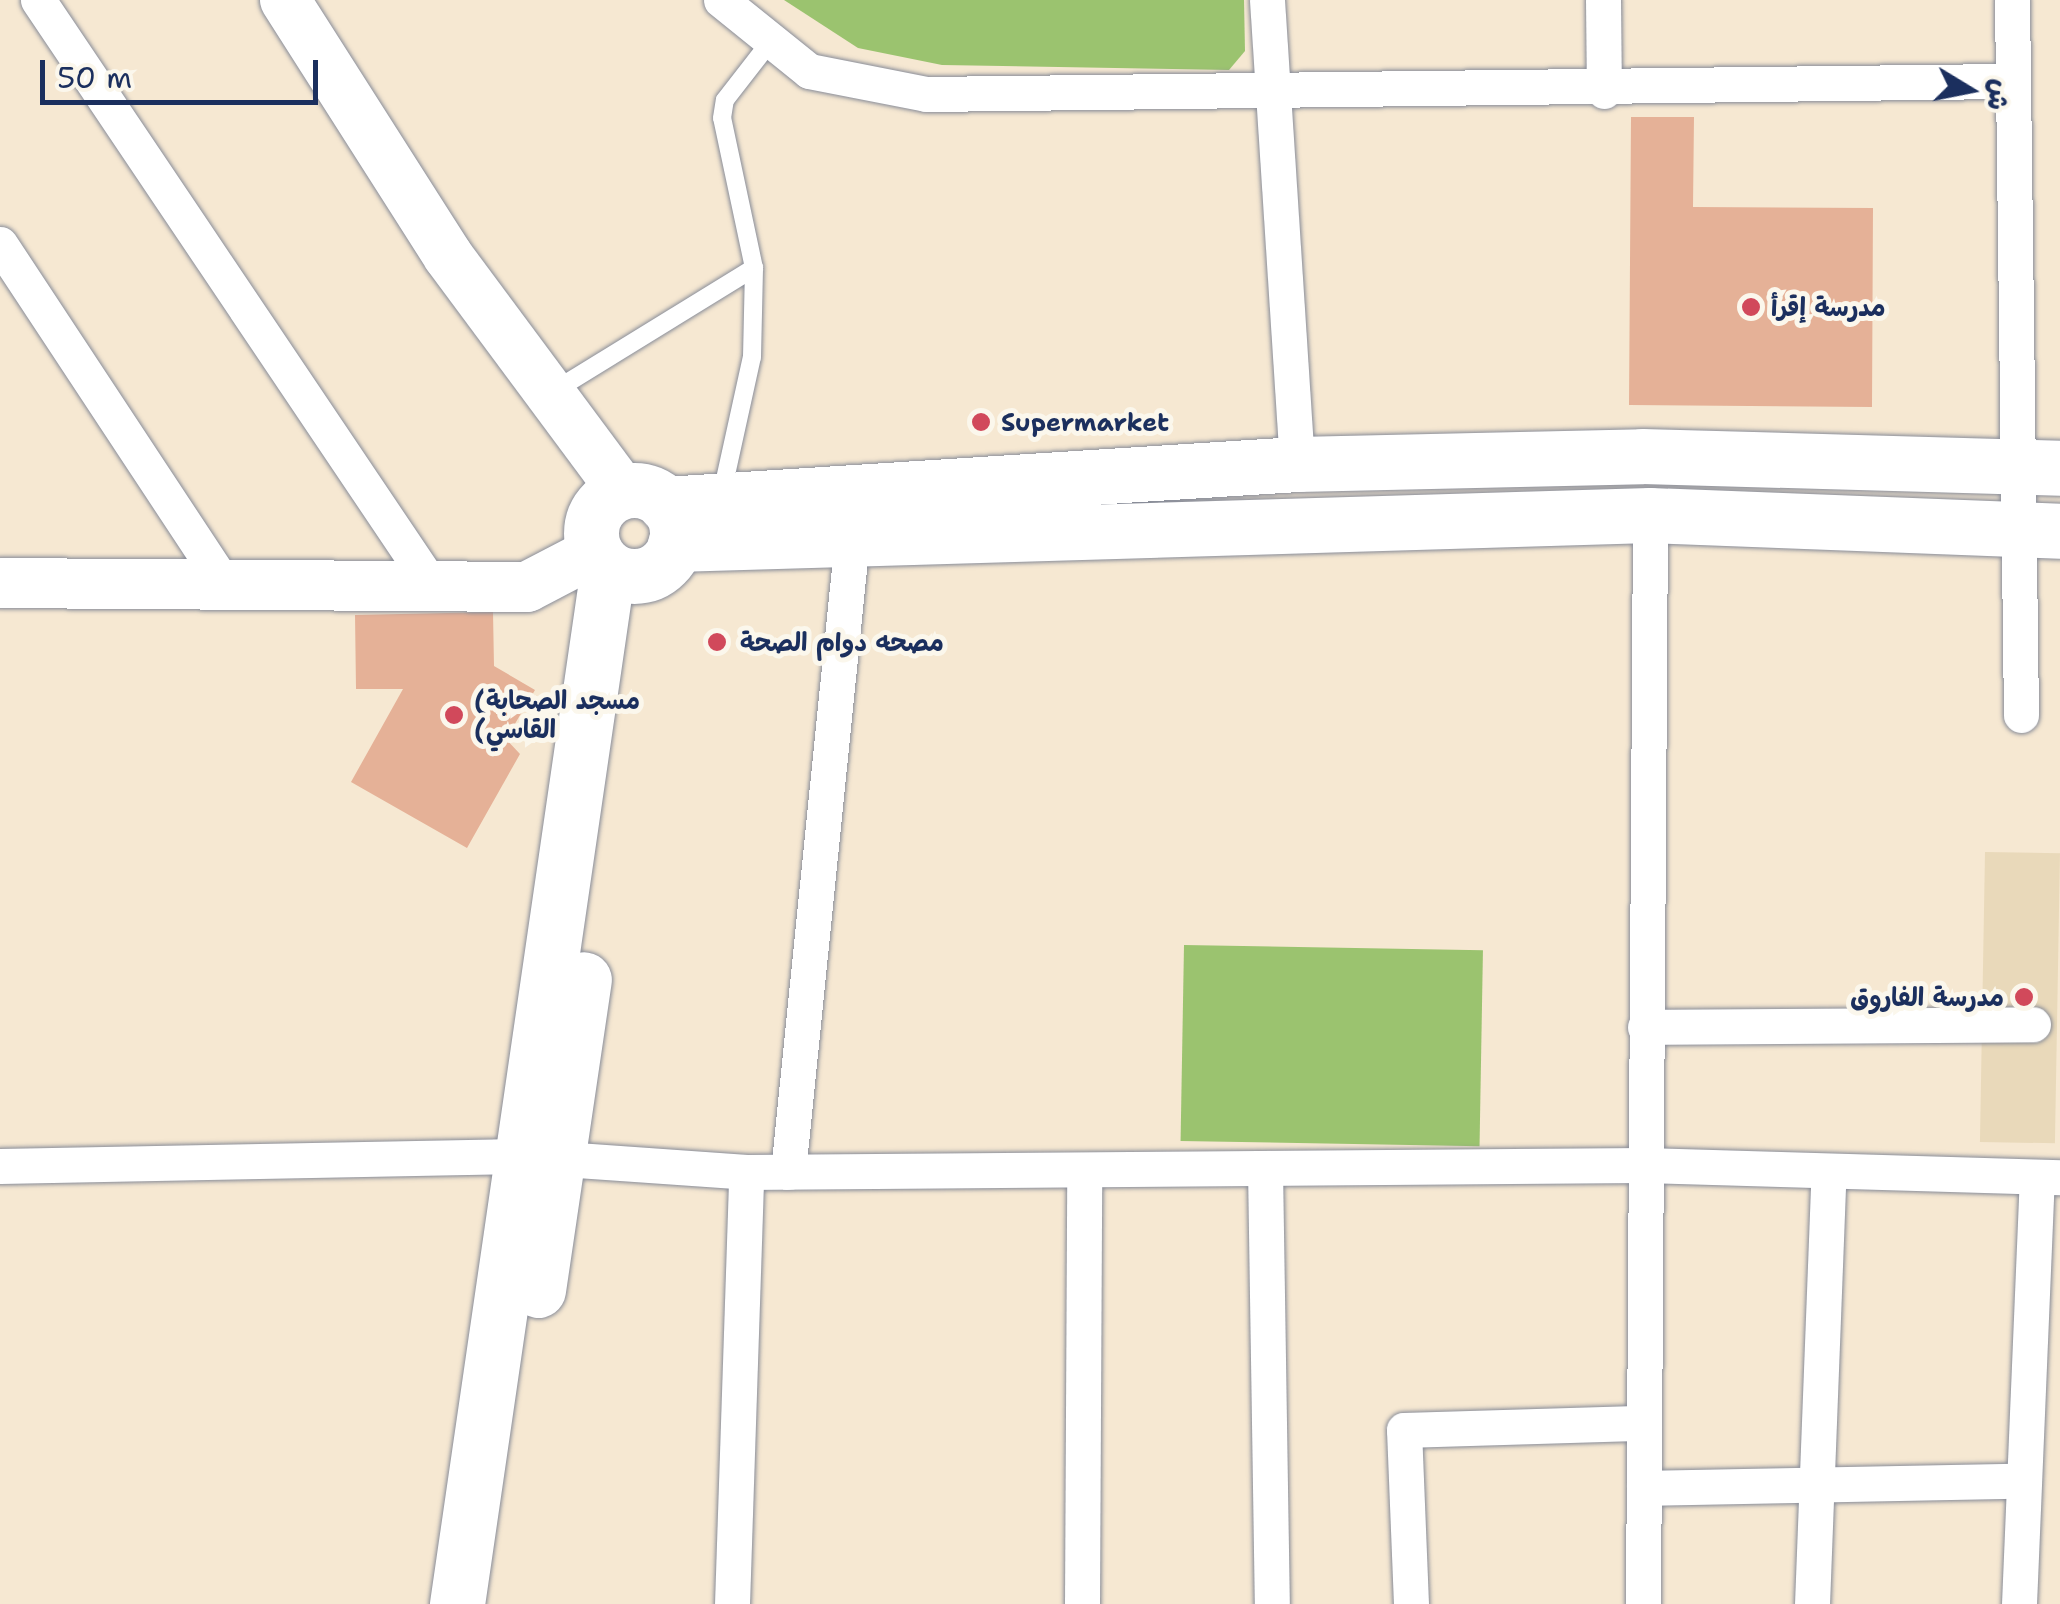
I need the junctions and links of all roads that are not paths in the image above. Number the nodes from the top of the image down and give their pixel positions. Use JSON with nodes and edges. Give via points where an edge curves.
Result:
{"nodes":[{"id":1,"x":38,"y":0,"type":"edge"},
{"id":2,"x":285,"y":0,"type":"edge"},
{"id":3,"x":721,"y":0,"type":"edge"},
{"id":4,"x":1267,"y":0,"type":"edge"},
{"id":5,"x":1603,"y":0,"type":"edge"},
{"id":6,"x":2012,"y":0,"type":"edge"},
{"id":7,"x":767,"y":46,"type":"junction"},
{"id":8,"x":2013,"y":81,"type":"junction"},
{"id":9,"x":1604,"y":90,"type":"junction"},
{"id":10,"x":1271,"y":92,"type":"junction"},
{"id":11,"x":0,"y":244,"type":"edge"},
{"id":12,"x":754,"y":268,"type":"junction"},
{"id":13,"x":551,"y":393,"type":"junction"},
{"id":14,"x":1297,"y":464,"type":"junction"},
{"id":15,"x":2040,"y":467,"type":"edge"},
{"id":16,"x":720,"y":500,"type":"junction"},
{"id":17,"x":1650,"y":515,"type":"junction"},
{"id":18,"x":2040,"y":531,"type":"edge"},
{"id":19,"x":635,"y":539,"type":"junction"},
{"id":20,"x":852,"y":539,"type":"junction"},
{"id":21,"x":5,"y":575,"type":"edge"},
{"id":22,"x":226,"y":585,"type":"junction"},
{"id":23,"x":432,"y":586,"type":"junction"},
{"id":24,"x":2021,"y":715,"type":"dead end"},
{"id":25,"x":2033,"y":1024,"type":"dead end"},
{"id":26,"x":1645,"y":1027,"type":"junction"},
{"id":27,"x":540,"y":1157,"type":"junction"},
{"id":28,"x":0,"y":1166,"type":"edge"},
{"id":29,"x":1645,"y":1166,"type":"junction"},
{"id":30,"x":1265,"y":1168,"type":"junction"},
{"id":31,"x":1084,"y":1170,"type":"junction"},
{"id":32,"x":1829,"y":1171,"type":"junction"},
{"id":33,"x":746,"y":1172,"type":"junction"},
{"id":34,"x":788,"y":1172,"type":"junction"},
{"id":35,"x":2048,"y":1177,"type":"edge"},
{"id":36,"x":1644,"y":1423,"type":"junction"},
{"id":37,"x":2024,"y":1482,"type":"junction"},
{"id":38,"x":1813,"y":1486,"type":"junction"},
{"id":39,"x":1644,"y":1488,"type":"junction"},
{"id":40,"x":457,"y":1604,"type":"edge"},
{"id":41,"x":490,"y":1604,"type":"edge"},
{"id":42,"x":732,"y":1604,"type":"edge"},
{"id":43,"x":1082,"y":1604,"type":"edge"},
{"id":44,"x":1272,"y":1604,"type":"edge"},
{"id":45,"x":1412,"y":1604,"type":"edge"},
{"id":46,"x":1643,"y":1604,"type":"edge"},
{"id":47,"x":1812,"y":1604,"type":"edge"},
{"id":48,"x":2019,"y":1604,"type":"edge"}],
"edges":[{"from":1,"to":23,"type":"street"},
{"from":2,"to":13,"type":"main road","via":[[448,256]]},
{"from":3,"to":7,"type":"street"},
{"from":4,"to":10,"type":"street"},
{"from":5,"to":9,"type":"street"},
{"from":6,"to":8,"type":"street"},
{"from":7,"to":10,"type":"street","via":[[809,71],[926,94]]},
{"from":7,"to":12,"type":"lane","via":[[725,100],[722,118]]},
{"from":8,"to":9,"type":"street"},
{"from":8,"to":15,"type":"street"},
{"from":9,"to":10,"type":"street"},
{"from":10,"to":14,"type":"street"},
{"from":11,"to":22,"type":"street"},
{"from":12,"to":13,"type":"lane"},
{"from":12,"to":16,"type":"lane","via":[[752,357]]},
{"from":13,"to":19,"type":"main road"},
{"from":14,"to":15,"type":"main road","via":[[1642,456]]},
{"from":14,"to":16,"type":"main road"},
{"from":15,"to":18,"type":"street"},
{"from":16,"to":19,"type":"main road"},
{"from":17,"to":18,"type":"main road"},
{"from":17,"to":20,"type":"main road"},
{"from":17,"to":26,"type":"street"},
{"from":18,"to":24,"type":"street"},
{"from":19,"to":20,"type":"main road"},
{"from":19,"to":23,"type":"main road","via":[[526,587]]},
{"from":19,"to":27,"type":"main road"},
{"from":20,"to":34,"type":"street"},
{"from":21,"to":22,"type":"main road"},
{"from":22,"to":23,"type":"main road"},
{"from":25,"to":26,"type":"street"},
{"from":26,"to":29,"type":"street"},
{"from":27,"to":28,"type":"street"},
{"from":27,"to":33,"type":"street"},
{"from":27,"to":40,"type":"main road"},
{"from":27,"to":41,"type":"main road"},
{"from":29,"to":30,"type":"street"},
{"from":29,"to":32,"type":"street"},
{"from":29,"to":36,"type":"street"},
{"from":30,"to":31,"type":"street"},
{"from":30,"to":44,"type":"street"},
{"from":31,"to":34,"type":"street"},
{"from":31,"to":43,"type":"street"},
{"from":32,"to":35,"type":"street"},
{"from":32,"to":38,"type":"street"},
{"from":33,"to":34,"type":"street"},
{"from":33,"to":42,"type":"street"},
{"from":35,"to":37,"type":"street"},
{"from":36,"to":39,"type":"street"},
{"from":36,"to":45,"type":"street","via":[[1404,1430]]},
{"from":37,"to":38,"type":"street"},
{"from":37,"to":48,"type":"street"},
{"from":38,"to":39,"type":"street"},
{"from":38,"to":47,"type":"street"},
{"from":39,"to":46,"type":"street"}]}
